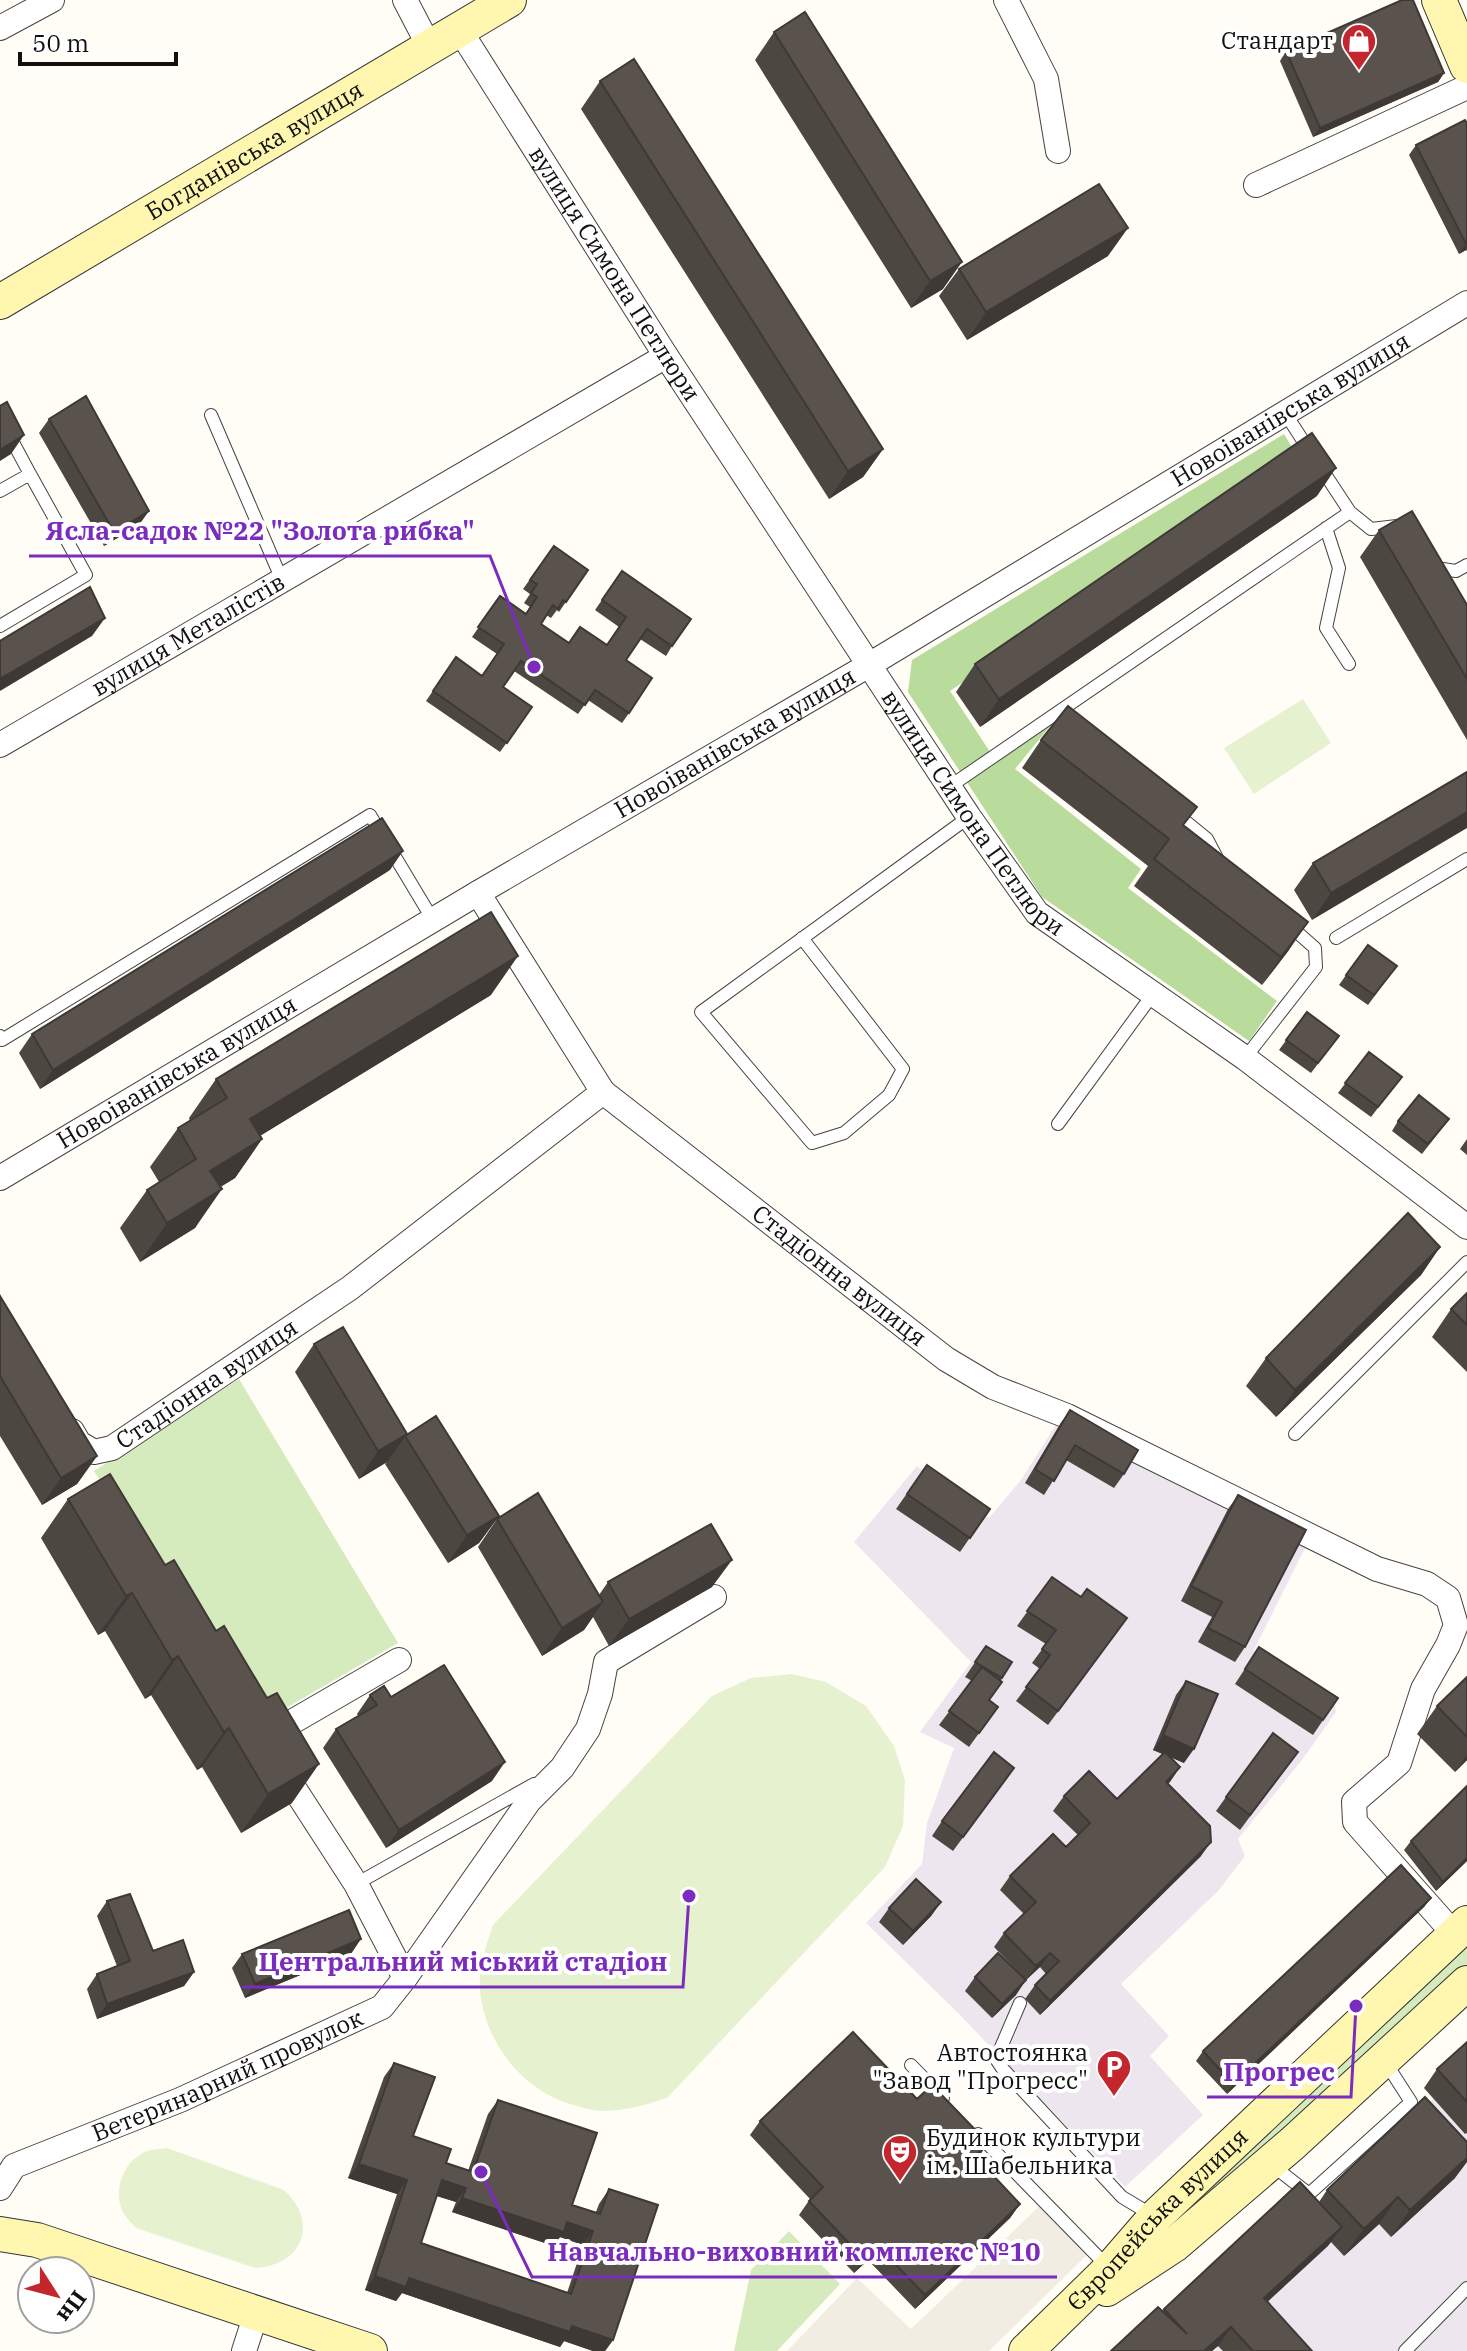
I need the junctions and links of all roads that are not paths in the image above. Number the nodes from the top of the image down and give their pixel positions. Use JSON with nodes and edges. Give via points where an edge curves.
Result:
{"nodes":[{"id":1,"x":52,"y":0,"type":"edge"},
{"id":2,"x":405,"y":0,"type":"edge"},
{"id":3,"x":509,"y":0,"type":"edge"},
{"id":4,"x":1006,"y":0,"type":"edge"},
{"id":5,"x":1448,"y":15,"type":"edge"},
{"id":6,"x":0,"y":28,"type":"edge"},
{"id":7,"x":459,"y":29,"type":"junction"},
{"id":8,"x":429,"y":46,"type":"junction"},
{"id":9,"x":1467,"y":66,"type":"edge"},
{"id":10,"x":1467,"y":87,"type":"edge"},
{"id":11,"x":1058,"y":151,"type":"dead end"},
{"id":12,"x":1256,"y":185,"type":"dead end"},
{"id":13,"x":0,"y":302,"type":"edge"},
{"id":14,"x":1467,"y":303,"type":"edge"},
{"id":15,"x":666,"y":356,"type":"junction"},
{"id":16,"x":1285,"y":413,"type":"junction"},
{"id":17,"x":211,"y":415,"type":"dead end"},
{"id":18,"x":0,"y":418,"type":"edge"},
{"id":19,"x":30,"y":474,"type":"junction"},
{"id":20,"x":0,"y":491,"type":"edge"},
{"id":21,"x":1350,"y":512,"type":"junction"},
{"id":22,"x":1408,"y":525,"type":"edge"},
{"id":23,"x":1326,"y":528,"type":"junction"},
{"id":24,"x":1467,"y":565,"type":"edge"},
{"id":25,"x":282,"y":580,"type":"junction"},
{"id":26,"x":1444,"y":582,"type":"edge"},
{"id":27,"x":0,"y":626,"type":"edge"},
{"id":28,"x":1349,"y":664,"type":"dead end"},
{"id":29,"x":869,"y":665,"type":"junction"},
{"id":30,"x":1053,"y":715,"type":"junction"},
{"id":31,"x":1065,"y":724,"type":"edge"},
{"id":32,"x":0,"y":745,"type":"edge"},
{"id":33,"x":949,"y":787,"type":"junction"},
{"id":34,"x":1160,"y":800,"type":"edge"},
{"id":35,"x":969,"y":817,"type":"junction"},
{"id":36,"x":1467,"y":859,"type":"edge"},
{"id":37,"x":1230,"y":872,"type":"edge"},
{"id":38,"x":478,"y":893,"type":"junction"},
{"id":39,"x":1275,"y":912,"type":"edge"},
{"id":40,"x":433,"y":920,"type":"junction"},
{"id":41,"x":802,"y":938,"type":"junction"},
{"id":42,"x":1336,"y":938,"type":"dead end"},
{"id":43,"x":1153,"y":994,"type":"junction"},
{"id":44,"x":0,"y":1036,"type":"edge"},
{"id":45,"x":1245,"y":1058,"type":"junction"},
{"id":46,"x":603,"y":1092,"type":"junction"},
{"id":47,"x":1058,"y":1124,"type":"dead end"},
{"id":48,"x":0,"y":1178,"type":"edge"},
{"id":49,"x":1467,"y":1226,"type":"edge"},
{"id":50,"x":1467,"y":1262,"type":"edge"},
{"id":51,"x":57,"y":1405,"type":"edge"},
{"id":52,"x":1295,"y":1434,"type":"dead end"},
{"id":53,"x":714,"y":1597,"type":"edge"},
{"id":54,"x":399,"y":1660,"type":"dead end"},
{"id":55,"x":562,"y":1768,"type":"junction"},
{"id":56,"x":356,"y":1884,"type":"junction"},
{"id":57,"x":1461,"y":1929,"type":"edge"},
{"id":58,"x":405,"y":1978,"type":"junction"},
{"id":59,"x":1467,"y":1983,"type":"edge"},
{"id":60,"x":1020,"y":2003,"type":"edge"},
{"id":61,"x":1384,"y":2059,"type":"junction"},
{"id":62,"x":911,"y":2065,"type":"dead end"},
{"id":63,"x":954,"y":2109,"type":"edge"},
{"id":64,"x":964,"y":2119,"type":"edge"},
{"id":65,"x":1270,"y":2163,"type":"junction"},
{"id":66,"x":0,"y":2188,"type":"edge"},
{"id":67,"x":1155,"y":2217,"type":"junction"},
{"id":68,"x":0,"y":2234,"type":"edge"},
{"id":69,"x":1110,"y":2269,"type":"junction"},
{"id":70,"x":1467,"y":2288,"type":"edge"},
{"id":71,"x":256,"y":2314,"type":"junction"},
{"id":72,"x":1060,"y":2320,"type":"junction"},
{"id":73,"x":244,"y":2351,"type":"edge"},
{"id":74,"x":370,"y":2351,"type":"edge"},
{"id":75,"x":1026,"y":2351,"type":"edge"},
{"id":76,"x":1405,"y":2351,"type":"edge"}],
"edges":[{"from":1,"to":6,"type":"street"},
{"from":2,"to":8,"type":"street"},
{"from":3,"to":7,"type":"street","name":"Богданівська вулиця"},
{"from":4,"to":11,"type":"street","via":[[1046,79]]},
{"from":5,"to":9,"type":"street"},
{"from":7,"to":8,"type":"street","name":"Богданівська вулиця"},
{"from":7,"to":15,"type":"street","name":"вулиця Симона Петлюри"},
{"from":8,"to":13,"type":"street","name":"Богданівська вулиця"},
{"from":10,"to":12,"type":"street"},
{"from":14,"to":16,"type":"street","name":"Новоіванівська вулиця"},
{"from":15,"to":25,"type":"street","name":"вулиця Металістів"},
{"from":15,"to":29,"type":"street","name":"вулиця Симона Петлюри"},
{"from":16,"to":21,"type":"lane"},
{"from":16,"to":29,"type":"street","name":"Новоіванівська вулиця"},
{"from":17,"to":25,"type":"lane"},
{"from":18,"to":19,"type":"lane"},
{"from":19,"to":20,"type":"lane"},
{"from":19,"to":27,"type":"lane","via":[[86,575]]},
{"from":21,"to":22,"type":"lane","via":[[1371,529]]},
{"from":21,"to":23,"type":"lane"},
{"from":23,"to":28,"type":"lane","via":[[1339,568],[1326,628]]},
{"from":23,"to":30,"type":"lane"},
{"from":24,"to":26,"type":"lane","via":[[1456,571],[1432,563]]},
{"from":25,"to":32,"type":"street","name":"вулиця Металістів"},
{"from":29,"to":33,"type":"street","name":"вулиця Симона Петлюри"},
{"from":29,"to":38,"type":"street","name":"Новоіванівська вулиця"},
{"from":30,"to":31,"type":"lane"},
{"from":30,"to":33,"type":"lane"},
{"from":33,"to":35,"type":"street","name":"вулиця Симона Петлюри"},
{"from":34,"to":37,"type":"lane","via":[[1207,839]]},
{"from":35,"to":41,"type":"lane"},
{"from":35,"to":43,"type":"street","name":"вулиця Симона Петлюри","via":[[1037,913]]},
{"from":36,"to":42,"type":"lane"},
{"from":38,"to":40,"type":"street","name":"Новоіванівська вулиця"},
{"from":38,"to":46,"type":"street"},
{"from":39,"to":45,"type":"lane","via":[[1315,948],[1316,967]]},
{"from":40,"to":44,"type":"lane","via":[[370,815],[2,1040]]},
{"from":40,"to":48,"type":"street","name":"Новоіванівська вулиця"},
{"from":41,"to":41,"type":"lane","via":[[701,1012],[812,1143],[844,1133],[889,1095],[903,1069]]},
{"from":43,"to":45,"type":"street","name":"вулиця Симона Петлюри"},
{"from":43,"to":47,"type":"lane"},
{"from":45,"to":49,"type":"street","name":"вулиця Симона Петлюри"},
{"from":46,"to":51,"type":"street","name":"Стадіонна вулиця","via":[[350,1288],[112,1448],[94,1452],[79,1443]]},
{"from":46,"to":57,"type":"street","name":"Стадіонна вулиця","via":[[946,1359],[993,1387],[1067,1416],[1377,1569],[1427,1584],[1448,1598],[1456,1625],[1423,1689],[1399,1763],[1354,1802],[1353,1811],[1355,1822]]},
{"from":50,"to":52,"type":"lane"},
{"from":53,"to":55,"type":"street","name":"Ветеринарний провулок","via":[[606,1662],[588,1729]]},
{"from":54,"to":56,"type":"street","via":[[263,1738]]},
{"from":55,"to":56,"type":"lane"},
{"from":55,"to":58,"type":"street","name":"Ветеринарний провулок","via":[[529,1801]]},
{"from":56,"to":58,"type":"street"},
{"from":57,"to":67,"type":"street","name":"Європейська вулиця"},
{"from":58,"to":66,"type":"street","name":"Ветеринарний провулок","via":[[382,2007],[180,2100],[14,2166]]},
{"from":59,"to":61,"type":"street","name":"Європейська вулиця"},
{"from":60,"to":67,"type":"lane","via":[[996,2059],[1122,2197]]},
{"from":61,"to":65,"type":"street","name":"Європейська вулиця"},
{"from":61,"to":65,"type":"lane","via":[[1416,2106],[1309,2194]]},
{"from":62,"to":63,"type":"lane"},
{"from":64,"to":69,"type":"lane"},
{"from":65,"to":72,"type":"street","name":"Європейська вулиця","via":[[1174,2245]]},
{"from":67,"to":69,"type":"street","name":"Європейська вулиця"},
{"from":68,"to":71,"type":"street","via":[[37,2240]]},
{"from":69,"to":72,"type":"street","name":"Європейська вулиця"},
{"from":70,"to":76,"type":"lane"},
{"from":71,"to":73,"type":"street"},
{"from":71,"to":74,"type":"street"},
{"from":72,"to":75,"type":"street","name":"Європейська вулиця"}]}
